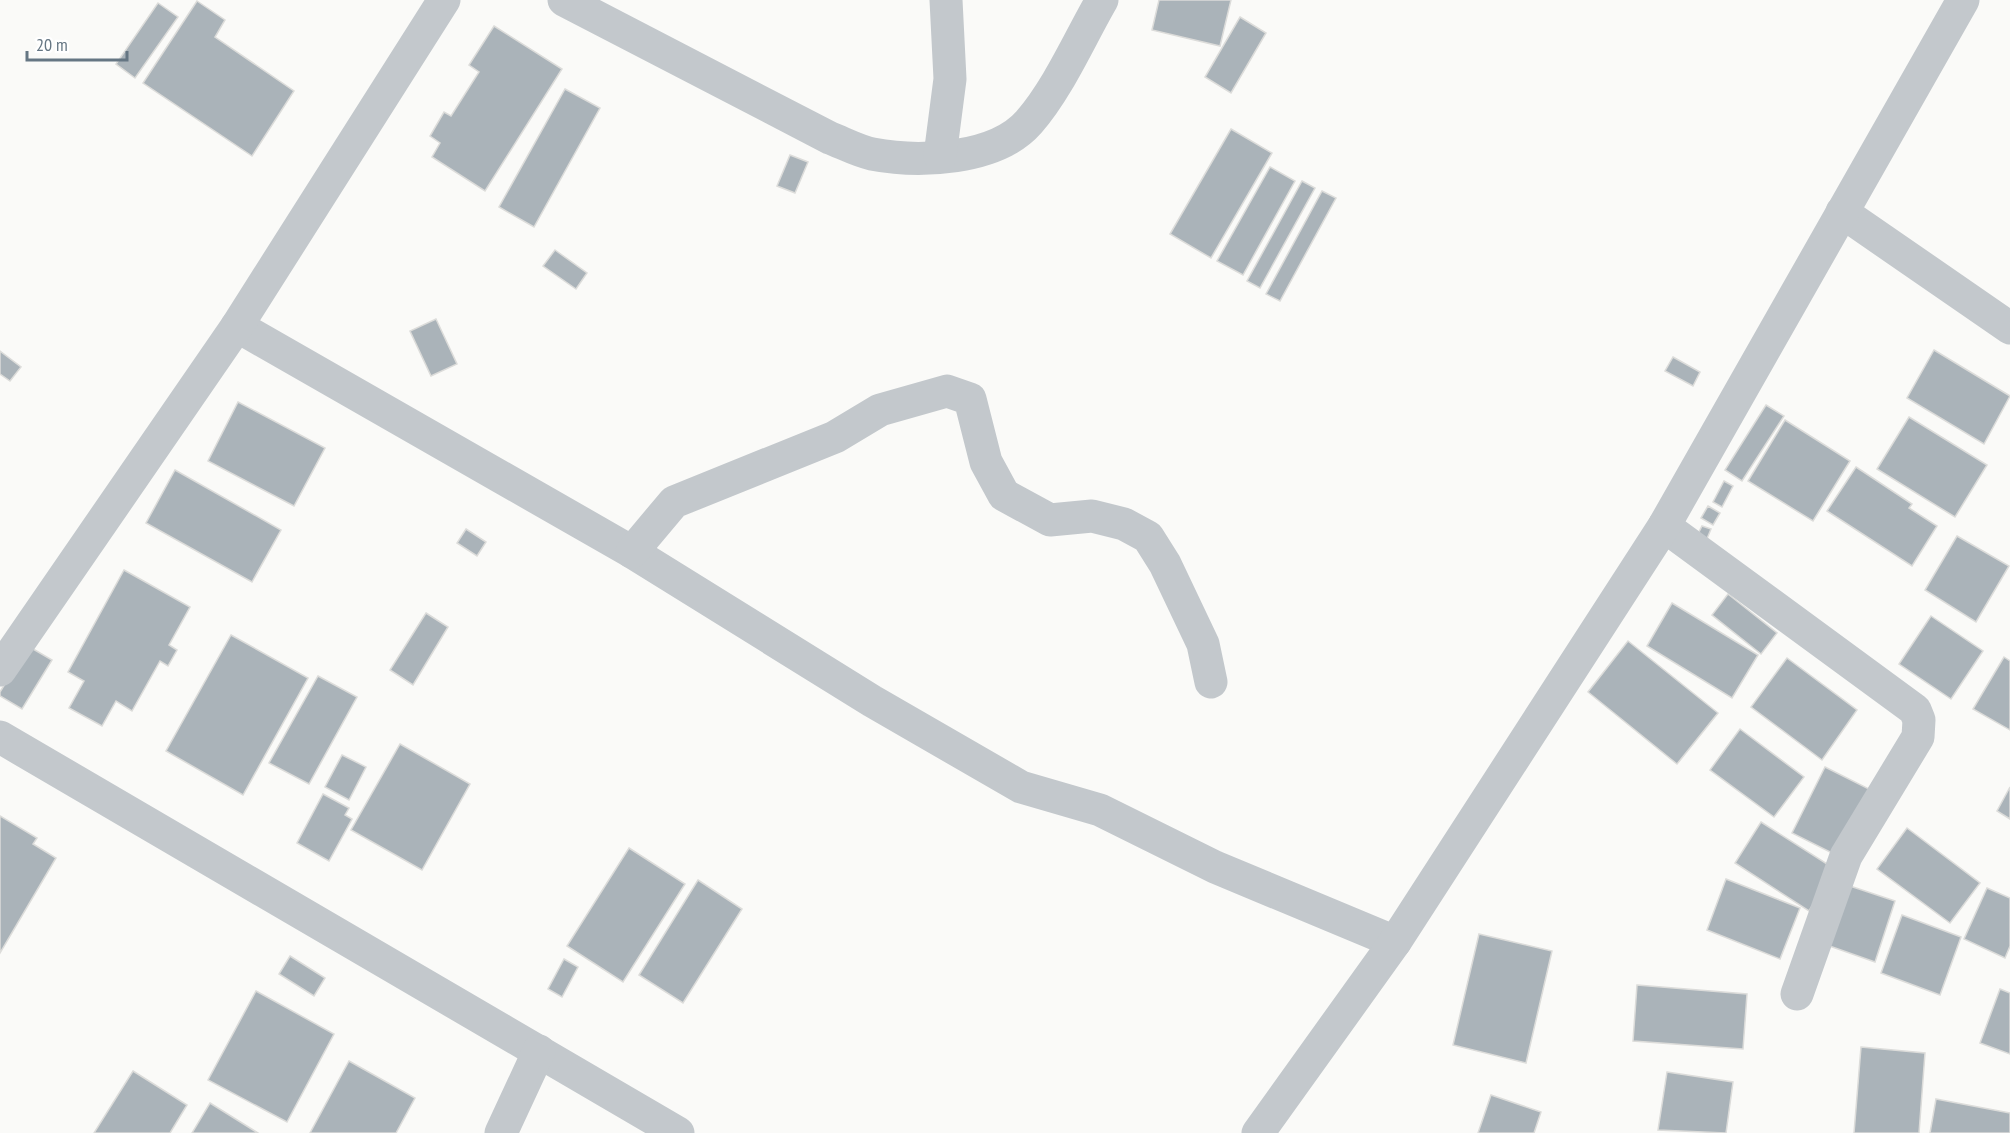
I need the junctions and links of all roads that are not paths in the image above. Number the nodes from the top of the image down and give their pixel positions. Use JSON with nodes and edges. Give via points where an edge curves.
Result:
{"nodes":[{"id":1,"x":444,"y":0,"type":"edge"},
{"id":2,"x":564,"y":0,"type":"edge"},
{"id":3,"x":946,"y":0,"type":"edge"},
{"id":4,"x":1102,"y":0,"type":"edge"},
{"id":5,"x":1963,"y":0,"type":"edge"},
{"id":6,"x":940,"y":156,"type":"junction"},
{"id":7,"x":1842,"y":212,"type":"junction"},
{"id":8,"x":237,"y":326,"type":"junction"},
{"id":9,"x":2010,"y":328,"type":"edge"},
{"id":10,"x":1664,"y":526,"type":"junction"},
{"id":11,"x":632,"y":552,"type":"junction"},
{"id":12,"x":0,"y":669,"type":"edge"},
{"id":13,"x":1211,"y":682,"type":"dead end"},
{"id":14,"x":0,"y":737,"type":"edge"},
{"id":15,"x":1395,"y":942,"type":"junction"},
{"id":16,"x":1797,"y":994,"type":"dead end"},
{"id":17,"x":539,"y":1051,"type":"junction"},
{"id":18,"x":501,"y":1133,"type":"edge"},
{"id":19,"x":678,"y":1133,"type":"edge"},
{"id":20,"x":1258,"y":1133,"type":"edge"}],
"edges":[{"from":1,"to":8,"type":"street"},
{"from":2,"to":6,"type":"street","via":[[830,138],[871,154]]},
{"from":3,"to":6,"type":"street","via":[[950,79]]},
{"from":4,"to":6,"type":"street","via":[[1028,123],[1000,144],[964,155]]},
{"from":5,"to":7,"type":"street"},
{"from":7,"to":9,"type":"street"},
{"from":7,"to":10,"type":"street"},
{"from":8,"to":11,"type":"street"},
{"from":8,"to":12,"type":"street"},
{"from":10,"to":15,"type":"street"},
{"from":10,"to":16,"type":"street","via":[[1915,710],[1918,720],[1918,736],[1846,856]]},
{"from":11,"to":13,"type":"street","via":[[674,502],[835,437],[880,410],[947,391],[970,399],[986,462],[1004,495],[1050,520],[1092,516],[1124,524],[1148,537],[1203,644]]},
{"from":11,"to":15,"type":"street","via":[[872,701],[1021,787],[1100,810],[1215,867]]},
{"from":14,"to":17,"type":"street"},
{"from":15,"to":20,"type":"street"},
{"from":17,"to":18,"type":"street"},
{"from":17,"to":19,"type":"street"}]}
